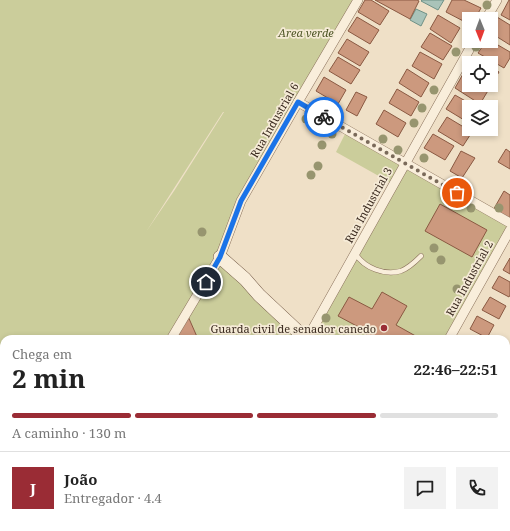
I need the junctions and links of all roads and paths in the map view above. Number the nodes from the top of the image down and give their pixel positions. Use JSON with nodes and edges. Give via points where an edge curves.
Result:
{"nodes":[{"id":1,"x":358,"y":0,"type":"edge"},
{"id":2,"x":497,"y":0,"type":"edge"},
{"id":3,"x":490,"y":12,"type":"edge"},
{"id":4,"x":470,"y":48,"type":"edge"},
{"id":5,"x":298,"y":102,"type":"junction"},
{"id":6,"x":405,"y":163,"type":"junction"},
{"id":7,"x":510,"y":223,"type":"edge"},
{"id":8,"x":510,"y":230,"type":"edge"},
{"id":9,"x":355,"y":253,"type":"junction"},
{"id":10,"x":421,"y":256,"type":"dead end"},
{"id":11,"x":220,"y":257,"type":"junction"},
{"id":12,"x":173,"y":335,"type":"edge"},
{"id":13,"x":302,"y":335,"type":"edge"},
{"id":14,"x":308,"y":335,"type":"edge"},
{"id":15,"x":451,"y":335,"type":"edge"}],
"edges":[{"from":1,"to":5,"type":"street","name":"Rua Industrial 6"},
{"from":2,"to":3,"type":"street"},
{"from":4,"to":6,"type":"street","name":"Rua Industrial 3"},
{"from":5,"to":6,"type":"street"},
{"from":5,"to":11,"type":"street","name":"Rua Industrial 6","via":[[241,201]]},
{"from":6,"to":7,"type":"street"},
{"from":6,"to":9,"type":"street","name":"Rua Industrial 3"},
{"from":8,"to":15,"type":"street","name":"Rua Industrial 2"},
{"from":9,"to":10,"type":"lane","via":[[372,268],[394,272],[406,269]]},
{"from":9,"to":14,"type":"street","name":"Rua Industrial 3"},
{"from":11,"to":12,"type":"street","name":"Rua Industrial 6"},
{"from":11,"to":13,"type":"street"}]}
